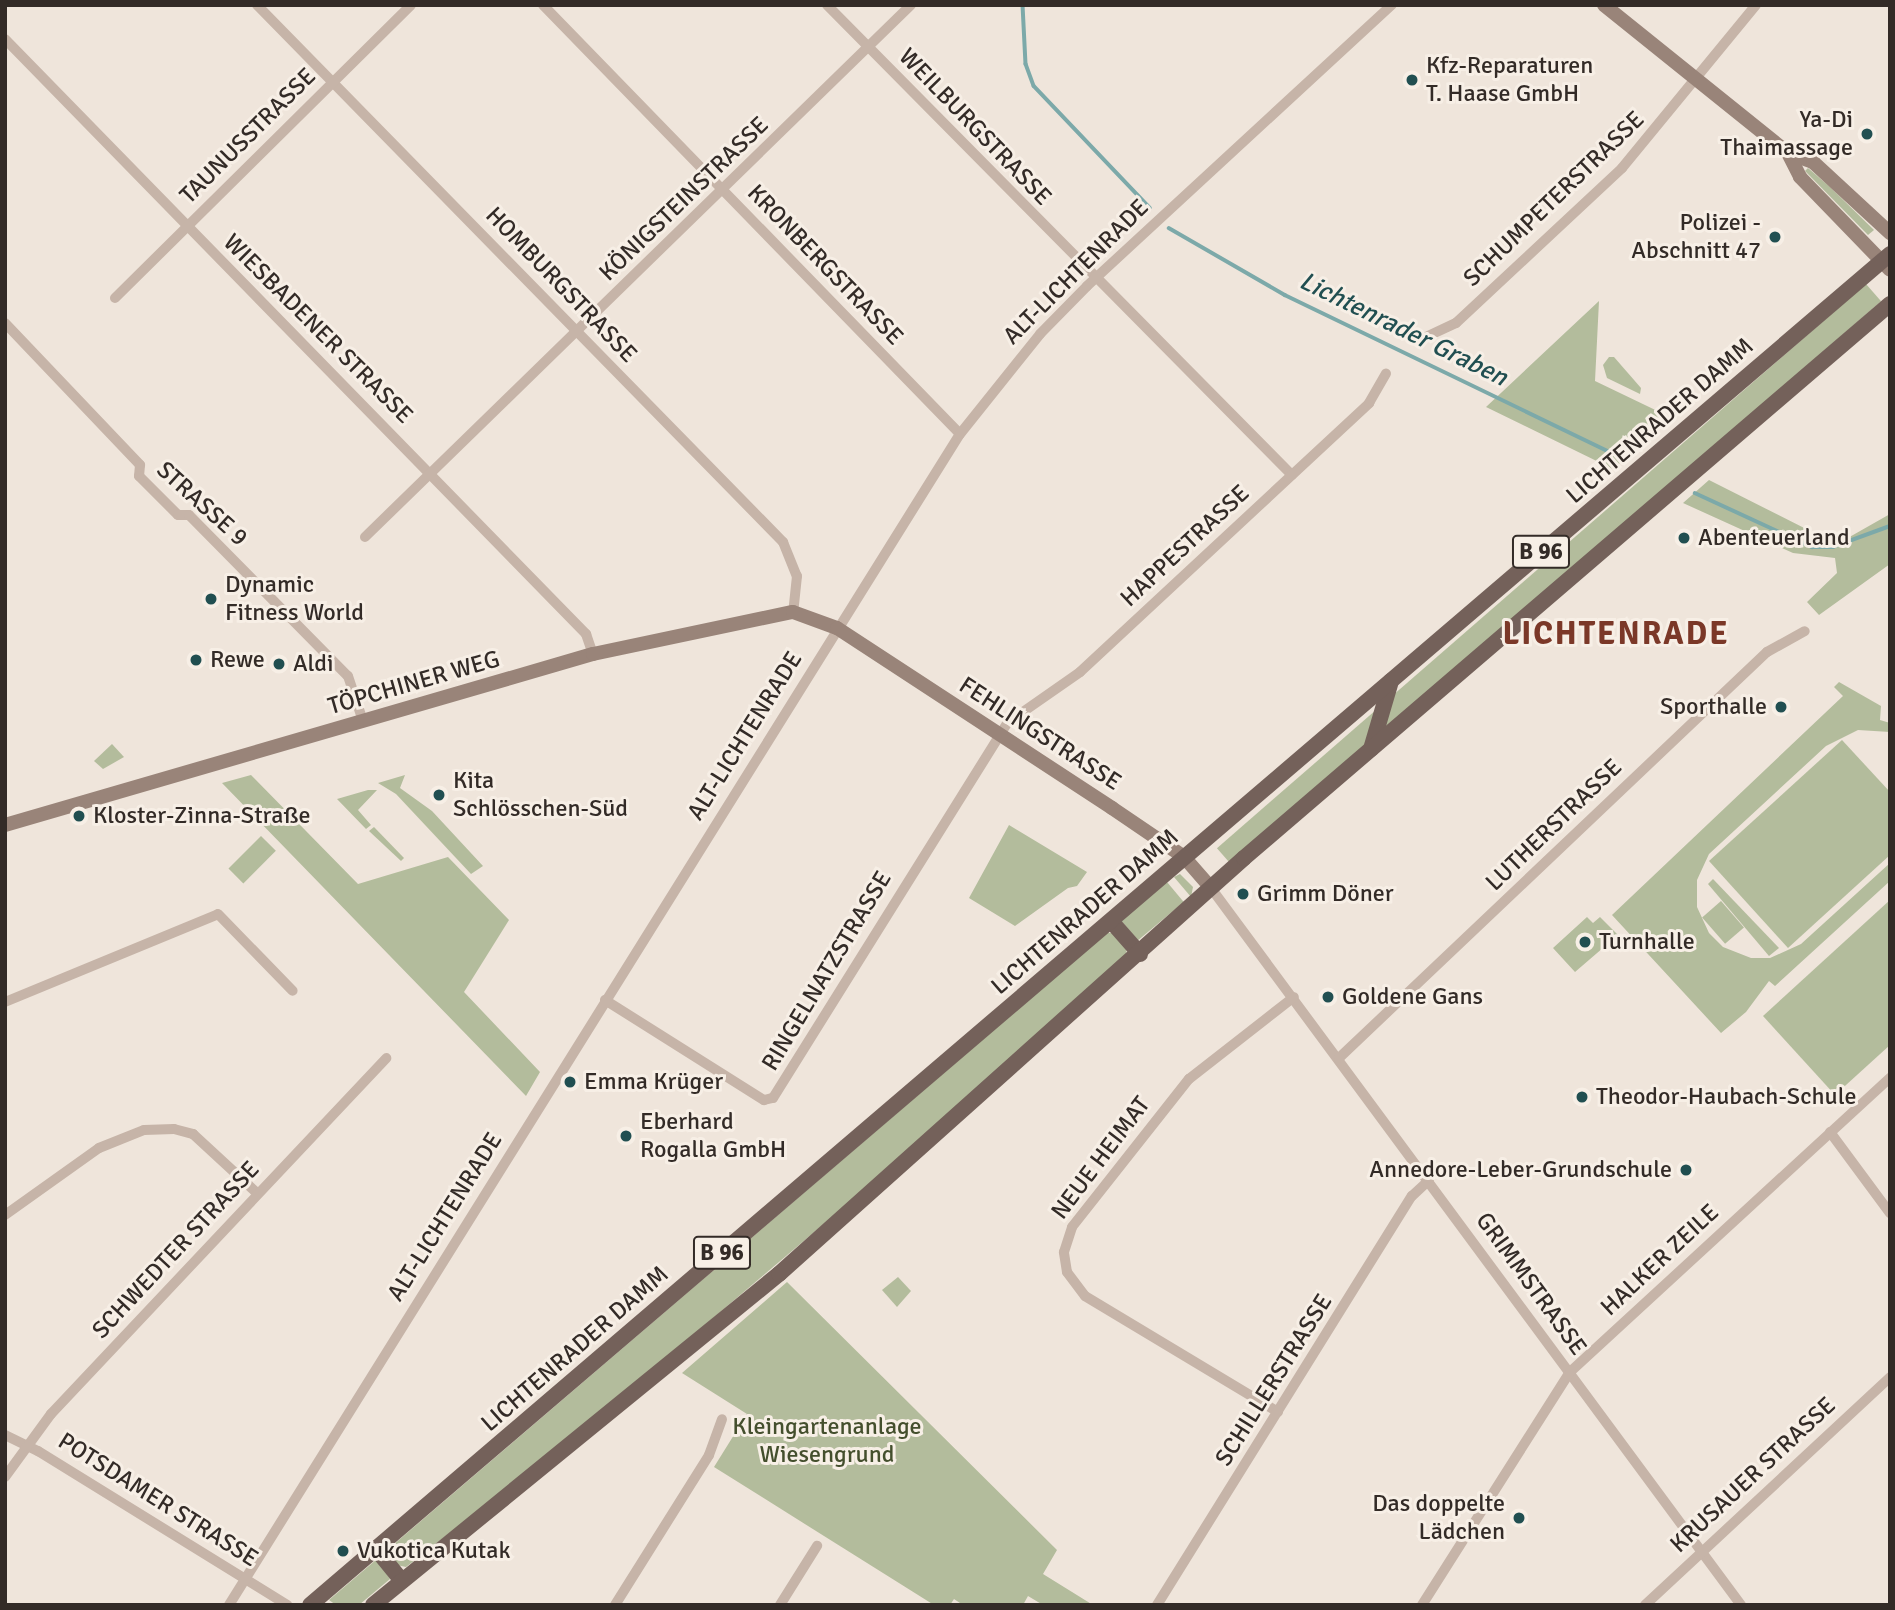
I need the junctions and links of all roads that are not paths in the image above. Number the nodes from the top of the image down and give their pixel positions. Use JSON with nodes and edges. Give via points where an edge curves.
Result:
{"nodes":[{"id":1,"x":257,"y":5,"type":"edge"},
{"id":2,"x":411,"y":5,"type":"edge"},
{"id":3,"x":543,"y":5,"type":"edge"},
{"id":4,"x":827,"y":5,"type":"edge"},
{"id":5,"x":911,"y":5,"type":"edge"},
{"id":6,"x":1392,"y":5,"type":"edge"},
{"id":7,"x":1604,"y":5,"type":"edge"},
{"id":8,"x":1756,"y":5,"type":"edge"},
{"id":9,"x":5,"y":39,"type":"edge"},
{"id":10,"x":868,"y":47,"type":"junction"},
{"id":11,"x":1697,"y":76,"type":"junction"},
{"id":12,"x":333,"y":82,"type":"junction"},
{"id":13,"x":1788,"y":153,"type":"junction"},
{"id":14,"x":724,"y":190,"type":"junction"},
{"id":15,"x":187,"y":226,"type":"junction"},
{"id":16,"x":1890,"y":233,"type":"edge"},
{"id":17,"x":1887,"y":262,"type":"edge"},
{"id":18,"x":1096,"y":277,"type":"junction"},
{"id":19,"x":115,"y":298,"type":"dead end"},
{"id":20,"x":1890,"y":304,"type":"edge"},
{"id":21,"x":5,"y":323,"type":"edge"},
{"id":22,"x":578,"y":332,"type":"junction"},
{"id":23,"x":1428,"y":336,"type":"dead end"},
{"id":24,"x":1386,"y":373,"type":"dead end"},
{"id":25,"x":960,"y":434,"type":"junction"},
{"id":26,"x":432,"y":475,"type":"junction"},
{"id":27,"x":1292,"y":475,"type":"junction"},
{"id":28,"x":365,"y":537,"type":"dead end"},
{"id":29,"x":793,"y":612,"type":"junction"},
{"id":30,"x":837,"y":628,"type":"junction"},
{"id":31,"x":1805,"y":631,"type":"dead end"},
{"id":32,"x":593,"y":654,"type":"junction"},
{"id":33,"x":1391,"y":680,"type":"junction"},
{"id":34,"x":363,"y":721,"type":"junction"},
{"id":35,"x":999,"y":733,"type":"junction"},
{"id":36,"x":1371,"y":749,"type":"junction"},
{"id":37,"x":5,"y":825,"type":"edge"},
{"id":38,"x":1184,"y":857,"type":"junction"},
{"id":39,"x":1211,"y":888,"type":"junction"},
{"id":40,"x":1111,"y":921,"type":"junction"},
{"id":41,"x":1140,"y":954,"type":"junction"},
{"id":42,"x":293,"y":991,"type":"dead end"},
{"id":43,"x":1294,"y":997,"type":"junction"},
{"id":44,"x":605,"y":1000,"type":"junction"},
{"id":45,"x":5,"y":1002,"type":"edge"},
{"id":46,"x":386,"y":1058,"type":"dead end"},
{"id":47,"x":1339,"y":1058,"type":"junction"},
{"id":48,"x":1890,"y":1078,"type":"edge"},
{"id":49,"x":1830,"y":1132,"type":"junction"},
{"id":50,"x":1429,"y":1180,"type":"junction"},
{"id":51,"x":257,"y":1192,"type":"junction"},
{"id":52,"x":1890,"y":1213,"type":"edge"},
{"id":53,"x":5,"y":1215,"type":"edge"},
{"id":54,"x":1570,"y":1372,"type":"junction"},
{"id":55,"x":1890,"y":1377,"type":"edge"},
{"id":56,"x":1278,"y":1412,"type":"junction"},
{"id":57,"x":722,"y":1419,"type":"dead end"},
{"id":58,"x":5,"y":1435,"type":"edge"},
{"id":59,"x":26,"y":1445,"type":"junction"},
{"id":60,"x":5,"y":1478,"type":"edge"},
{"id":61,"x":817,"y":1546,"type":"dead end"},
{"id":62,"x":376,"y":1549,"type":"junction"},
{"id":63,"x":1702,"y":1552,"type":"junction"},
{"id":64,"x":246,"y":1578,"type":"junction"},
{"id":65,"x":402,"y":1581,"type":"junction"},
{"id":66,"x":229,"y":1605,"type":"edge"},
{"id":67,"x":287,"y":1605,"type":"edge"},
{"id":68,"x":310,"y":1605,"type":"edge"},
{"id":69,"x":373,"y":1605,"type":"edge"},
{"id":70,"x":615,"y":1605,"type":"edge"},
{"id":71,"x":780,"y":1605,"type":"edge"},
{"id":72,"x":1157,"y":1605,"type":"edge"},
{"id":73,"x":1422,"y":1605,"type":"edge"},
{"id":74,"x":1646,"y":1605,"type":"edge"},
{"id":75,"x":1741,"y":1605,"type":"edge"}],
"edges":[{"from":1,"to":12,"type":"street","name":"HOMBURGSTRASSE"},
{"from":2,"to":12,"type":"street","name":"TAUNUSSTRASSE"},
{"from":3,"to":14,"type":"street","name":"KRONBERGSTRASSE"},
{"from":4,"to":10,"type":"street","name":"WEILBURGSTRASSE"},
{"from":5,"to":10,"type":"street","name":"KÖNIGSTEINSTRASSE"},
{"from":6,"to":18,"type":"street","name":"ALT-LICHTENRADE"},
{"from":7,"to":11,"type":"street"},
{"from":8,"to":11,"type":"street","name":"SCHUMPETERSTRASSE"},
{"from":9,"to":15,"type":"street","name":"WIESBADENER STRASSE"},
{"from":10,"to":14,"type":"street","name":"KÖNIGSTEINSTRASSE"},
{"from":10,"to":18,"type":"street","name":"WEILBURGSTRASSE"},
{"from":11,"to":13,"type":"street"},
{"from":11,"to":23,"type":"street","name":"SCHUMPETERSTRASSE","via":[[1622,167],[1457,323]]},
{"from":12,"to":15,"type":"street","name":"TAUNUSSTRASSE"},
{"from":12,"to":22,"type":"street","name":"HOMBURGSTRASSE"},
{"from":13,"to":16,"type":"street","via":[[1813,162]]},
{"from":13,"to":17,"type":"street","via":[[1800,177]]},
{"from":14,"to":22,"type":"street","name":"KÖNIGSTEINSTRASSE"},
{"from":14,"to":25,"type":"street","name":"KRONBERGSTRASSE"},
{"from":15,"to":19,"type":"street","name":"TAUNUSSTRASSE"},
{"from":15,"to":26,"type":"street","name":"WIESBADENER STRASSE"},
{"from":17,"to":33,"type":"main road","name":"LICHTENRADER DAMM","number":"B 96"},
{"from":18,"to":25,"type":"street","name":"ALT-LICHTENRADE","via":[[1040,334]]},
{"from":18,"to":27,"type":"street","name":"WEILBURGSTRASSE"},
{"from":20,"to":36,"type":"main road","number":"B 96"},
{"from":21,"to":34,"type":"street","name":"STRASSE 9","via":[[140,466],[139,476],[178,515],[189,515],[348,676]]},
{"from":22,"to":26,"type":"street","name":"KÖNIGSTEINSTRASSE"},
{"from":22,"to":29,"type":"street","name":"HOMBURGSTRASSE","via":[[783,542],[797,576]]},
{"from":24,"to":27,"type":"street","name":"HAPPESTRASSE","via":[[1369,403]]},
{"from":25,"to":30,"type":"street","name":"ALT-LICHTENRADE"},
{"from":26,"to":28,"type":"street","name":"KÖNIGSTEINSTRASSE"},
{"from":26,"to":32,"type":"street","name":"WIESBADENER STRASSE","via":[[586,634]]},
{"from":27,"to":35,"type":"street","name":"HAPPESTRASSE","via":[[1080,673]]},
{"from":29,"to":30,"type":"street","name":"TÖPCHINER WEG"},
{"from":29,"to":32,"type":"street","name":"TÖPCHINER WEG"},
{"from":30,"to":35,"type":"street","name":"FEHLINGSTRASSE"},
{"from":30,"to":44,"type":"street","name":"ALT-LICHTENRADE"},
{"from":31,"to":47,"type":"street","name":"LUTHERSTRASSE","via":[[1767,652]]},
{"from":32,"to":34,"type":"street","name":"TÖPCHINER WEG"},
{"from":33,"to":36,"type":"main road"},
{"from":33,"to":38,"type":"main road","name":"LICHTENRADER DAMM","number":"B 96"},
{"from":34,"to":37,"type":"street","name":"TÖPCHINER WEG"},
{"from":35,"to":38,"type":"street","name":"FEHLINGSTRASSE"},
{"from":35,"to":44,"type":"street","name":"RINGELNATZSTRASSE","via":[[774,1098],[764,1100]]},
{"from":36,"to":39,"type":"main road","number":"B 96"},
{"from":38,"to":39,"type":"street","name":"FEHLINGSTRASSE"},
{"from":38,"to":40,"type":"main road","name":"LICHTENRADER DAMM","number":"B 96"},
{"from":39,"to":41,"type":"main road","number":"B 96"},
{"from":39,"to":43,"type":"street","name":"GRIMMSTRASSE"},
{"from":40,"to":41,"type":"main road"},
{"from":40,"to":62,"type":"main road","name":"LICHTENRADER DAMM","number":"B 96"},
{"from":41,"to":65,"type":"main road","number":"B 96","via":[[779,1274]]},
{"from":42,"to":45,"type":"street","via":[[218,914]]},
{"from":43,"to":47,"type":"street","name":"GRIMMSTRASSE"},
{"from":43,"to":56,"type":"street","name":"NEUE HEIMAT","via":[[1189,1079],[1072,1227],[1063,1252],[1067,1272],[1084,1296]]},
{"from":44,"to":64,"type":"street","name":"ALT-LICHTENRADE"},
{"from":46,"to":51,"type":"street","name":"SCHWEDTER STRASSE"},
{"from":47,"to":50,"type":"street","name":"GRIMMSTRASSE"},
{"from":48,"to":49,"type":"street","name":"HALKER ZEILE"},
{"from":49,"to":52,"type":"street"},
{"from":49,"to":54,"type":"street","name":"HALKER ZEILE"},
{"from":50,"to":54,"type":"street","name":"GRIMMSTRASSE"},
{"from":50,"to":56,"type":"street","name":"SCHILLERSTRASSE","via":[[1412,1196]]},
{"from":51,"to":53,"type":"street","via":[[193,1134],[159,1129],[113,1140]]},
{"from":51,"to":59,"type":"street","name":"SCHWEDTER STRASSE"},
{"from":54,"to":63,"type":"street","name":"GRIMMSTRASSE"},
{"from":54,"to":73,"type":"street","name":"HALKER ZEILE"},
{"from":55,"to":63,"type":"street","name":"KRUSAUER STRASSE"},
{"from":56,"to":72,"type":"street","name":"SCHILLERSTRASSE"},
{"from":57,"to":70,"type":"street","via":[[709,1455]]},
{"from":58,"to":59,"type":"street","name":"POTSDAMER STRASSE"},
{"from":59,"to":60,"type":"street","name":"SCHWEDTER STRASSE"},
{"from":59,"to":64,"type":"street","name":"POTSDAMER STRASSE"},
{"from":61,"to":71,"type":"street"},
{"from":62,"to":65,"type":"main road"},
{"from":62,"to":68,"type":"main road","name":"LICHTENRADER DAMM","number":"B 96"},
{"from":63,"to":74,"type":"street","name":"KRUSAUER STRASSE"},
{"from":63,"to":75,"type":"street","name":"GRIMMSTRASSE"},
{"from":64,"to":66,"type":"street"},
{"from":64,"to":67,"type":"street","name":"POTSDAMER STRASSE"},
{"from":65,"to":69,"type":"main road","number":"B 96"}]}
